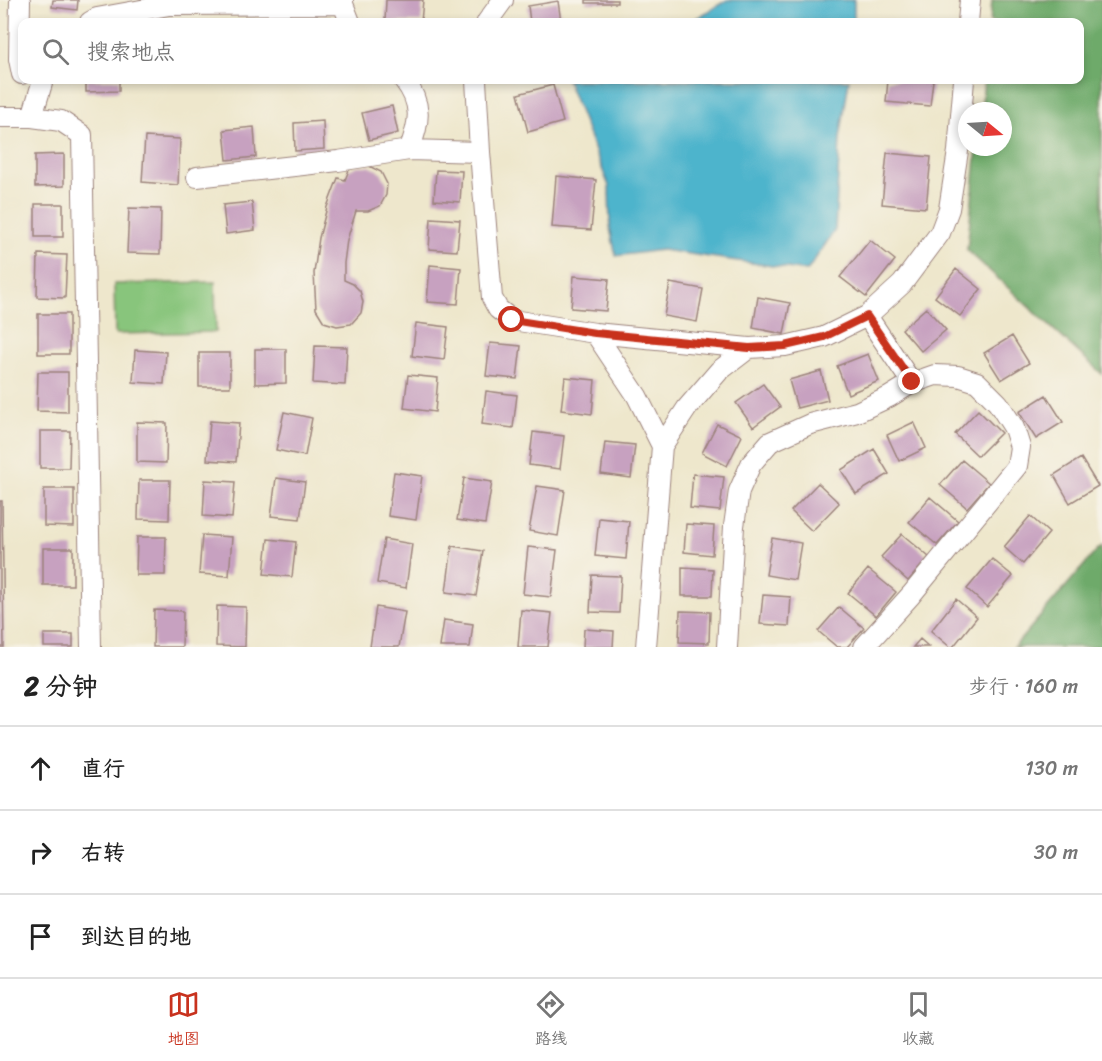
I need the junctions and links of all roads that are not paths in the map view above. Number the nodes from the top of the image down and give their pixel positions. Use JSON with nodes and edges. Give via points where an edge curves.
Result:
{"nodes":[{"id":1,"x":20,"y":0,"type":"edge"},
{"id":2,"x":503,"y":0,"type":"edge"},
{"id":3,"x":970,"y":0,"type":"edge"},
{"id":4,"x":343,"y":2,"type":"edge"},
{"id":5,"x":20,"y":18,"type":"edge"},
{"id":6,"x":97,"y":18,"type":"edge"},
{"id":7,"x":349,"y":18,"type":"edge"},
{"id":8,"x":490,"y":18,"type":"edge"},
{"id":9,"x":968,"y":18,"type":"edge"},
{"id":10,"x":25,"y":84,"type":"edge"},
{"id":11,"x":42,"y":84,"type":"edge"},
{"id":12,"x":476,"y":84,"type":"edge"},
{"id":13,"x":964,"y":84,"type":"edge"},
{"id":14,"x":408,"y":85,"type":"edge"},
{"id":15,"x":0,"y":117,"type":"edge"},
{"id":16,"x":32,"y":117,"type":"junction"},
{"id":17,"x":409,"y":150,"type":"junction"},
{"id":18,"x":480,"y":152,"type":"junction"},
{"id":19,"x":197,"y":177,"type":"dead end"},
{"id":20,"x":867,"y":316,"type":"junction"},
{"id":21,"x":595,"y":333,"type":"junction"},
{"id":22,"x":749,"y":348,"type":"junction"},
{"id":23,"x":912,"y":382,"type":"junction"},
{"id":24,"x":662,"y":446,"type":"junction"},
{"id":25,"x":91,"y":647,"type":"edge"},
{"id":26,"x":646,"y":647,"type":"edge"},
{"id":27,"x":727,"y":647,"type":"edge"},
{"id":28,"x":864,"y":647,"type":"edge"}],
"edges":[{"from":1,"to":5,"type":"lane"},
{"from":2,"to":8,"type":"lane"},
{"from":3,"to":9,"type":"lane"},
{"from":4,"to":6,"type":"lane","via":[[169,5]]},
{"from":4,"to":7,"type":"lane"},
{"from":10,"to":16,"type":"lane"},
{"from":11,"to":16,"type":"lane"},
{"from":12,"to":18,"type":"lane"},
{"from":13,"to":20,"type":"lane","via":[[949,209],[940,233],[902,284]]},
{"from":14,"to":17,"type":"lane","via":[[419,112]]},
{"from":15,"to":16,"type":"lane"},
{"from":16,"to":25,"type":"lane","via":[[62,121],[82,135]]},
{"from":17,"to":18,"type":"lane"},
{"from":17,"to":19,"type":"lane"},
{"from":18,"to":21,"type":"lane","via":[[492,298],[498,309],[512,320]]},
{"from":20,"to":22,"type":"lane","via":[[824,337],[785,346]]},
{"from":20,"to":23,"type":"lane"},
{"from":21,"to":22,"type":"lane"},
{"from":21,"to":24,"type":"lane","via":[[637,396]]},
{"from":22,"to":24,"type":"lane","via":[[719,371],[687,408]]},
{"from":23,"to":27,"type":"lane","via":[[889,398],[857,412],[810,424],[770,442],[751,464],[739,491],[734,526]]},
{"from":23,"to":28,"type":"lane","via":[[935,375],[977,382],[998,403],[1014,428],[1020,447],[1017,466]]},
{"from":24,"to":26,"type":"lane"}]}
